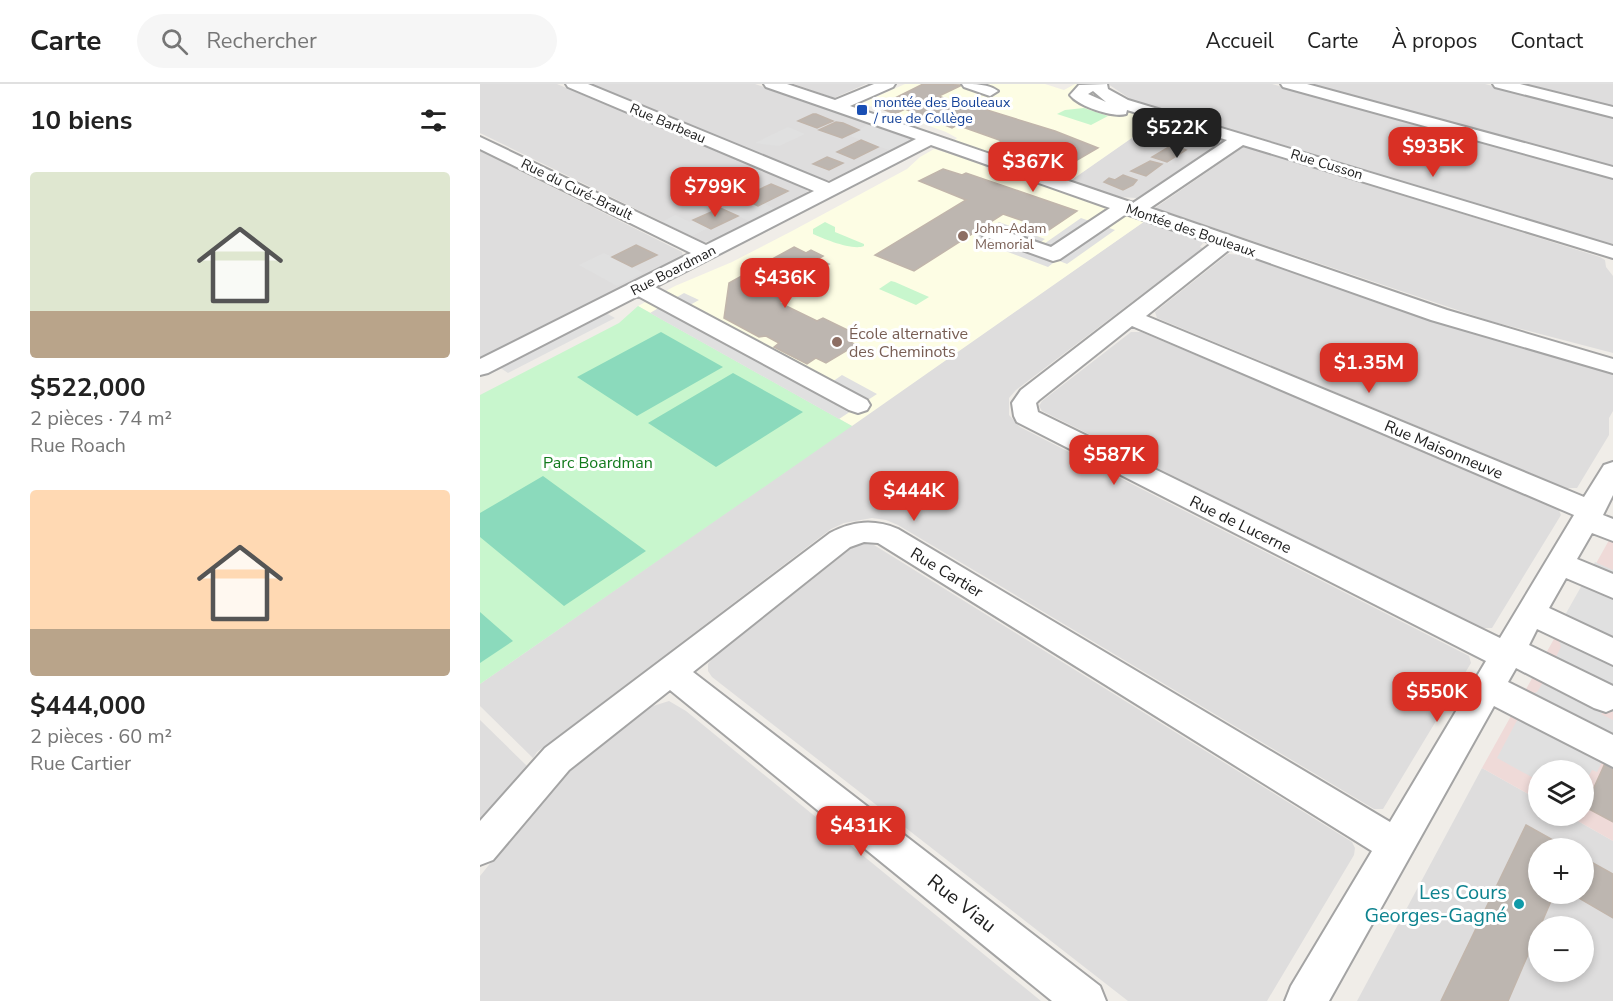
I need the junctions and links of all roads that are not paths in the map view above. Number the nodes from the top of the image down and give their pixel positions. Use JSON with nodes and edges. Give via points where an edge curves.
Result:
{"nodes":[{"id":1,"x":574,"y":84,"type":"edge"},
{"id":2,"x":772,"y":84,"type":"edge"},
{"id":3,"x":887,"y":84,"type":"edge"},
{"id":4,"x":970,"y":84,"type":"edge"},
{"id":5,"x":1100,"y":84,"type":"edge"},
{"id":6,"x":1289,"y":84,"type":"edge"},
{"id":7,"x":1500,"y":84,"type":"edge"},
{"id":8,"x":990,"y":91,"type":"dead end"},
{"id":9,"x":836,"y":106,"type":"junction"},
{"id":10,"x":1144,"y":108,"type":"junction"},
{"id":11,"x":1613,"y":112,"type":"edge"},
{"id":12,"x":971,"y":138,"type":"dead end"},
{"id":13,"x":1242,"y":138,"type":"junction"},
{"id":14,"x":930,"y":139,"type":"junction"},
{"id":15,"x":480,"y":142,"type":"edge"},
{"id":16,"x":953,"y":147,"type":"junction"},
{"id":17,"x":894,"y":157,"type":"junction"},
{"id":18,"x":1613,"y":173,"type":"edge"},
{"id":19,"x":829,"y":190,"type":"junction"},
{"id":20,"x":797,"y":207,"type":"junction"},
{"id":21,"x":1129,"y":209,"type":"junction"},
{"id":22,"x":990,"y":232,"type":"dead end"},
{"id":23,"x":1225,"y":243,"type":"junction"},
{"id":24,"x":1613,"y":252,"type":"edge"},
{"id":25,"x":707,"y":253,"type":"junction"},
{"id":26,"x":640,"y":288,"type":"junction"},
{"id":27,"x":1130,"y":317,"type":"junction"},
{"id":28,"x":1613,"y":366,"type":"edge"},
{"id":29,"x":480,"y":368,"type":"edge"},
{"id":30,"x":858,"y":405,"type":"dead end"},
{"id":31,"x":1613,"y":471,"type":"edge"},
{"id":32,"x":1597,"y":520,"type":"edge"},
{"id":33,"x":1560,"y":563,"type":"junction"},
{"id":34,"x":1613,"y":588,"type":"edge"},
{"id":35,"x":1532,"y":613,"type":"junction"},
{"id":36,"x":1613,"y":652,"type":"edge"},
{"id":37,"x":1508,"y":653,"type":"junction"},
{"id":38,"x":669,"y":671,"type":"junction"},
{"id":39,"x":1488,"y":687,"type":"junction"},
{"id":40,"x":1606,"y":698,"type":"dead end"},
{"id":41,"x":1613,"y":752,"type":"edge"},
{"id":42,"x":1395,"y":845,"type":"junction"},
{"id":43,"x":480,"y":848,"type":"edge"},
{"id":44,"x":1085,"y":1001,"type":"edge"},
{"id":45,"x":1306,"y":1001,"type":"edge"}],
"edges":[{"from":1,"to":19,"type":"street","name":"Rue Barbeau"},
{"from":2,"to":9,"type":"street","name":"Montée des Bouleaux"},
{"from":3,"to":9,"type":"street"},
{"from":4,"to":8,"type":"street"},
{"from":5,"to":10,"type":"street","name":"Rue Cusson","via":[[1100,90],[1110,98]]},
{"from":5,"to":10,"type":"street","via":[[1085,88],[1078,95],[1127,113]]},
{"from":6,"to":18,"type":"street"},
{"from":7,"to":11,"type":"street"},
{"from":9,"to":14,"type":"street","name":"Montée des Bouleaux"},
{"from":10,"to":13,"type":"street","name":"Rue Cusson"},
{"from":12,"to":16,"type":"street"},
{"from":13,"to":21,"type":"street"},
{"from":13,"to":24,"type":"street","name":"Rue Cusson"},
{"from":14,"to":16,"type":"street","name":"Montée des Bouleaux"},
{"from":14,"to":17,"type":"street","name":"Rue Boardman"},
{"from":15,"to":25,"type":"street","name":"Rue du Curé-Brault"},
{"from":16,"to":21,"type":"street","name":"Montée des Bouleaux"},
{"from":17,"to":19,"type":"street","name":"Rue Boardman"},
{"from":17,"to":20,"type":"street","via":[[897,160],[892,166],[824,202]]},
{"from":19,"to":20,"type":"street","name":"Rue Boardman"},
{"from":20,"to":25,"type":"street","name":"Rue Boardman"},
{"from":21,"to":22,"type":"street","via":[[1053,255]]},
{"from":21,"to":23,"type":"street","name":"Montée des Bouleaux"},
{"from":23,"to":27,"type":"street","name":"Rue de Lucerne"},
{"from":23,"to":28,"type":"street","name":"Montée des Bouleaux","via":[[1473,326]]},
{"from":25,"to":26,"type":"street","name":"Rue Boardman"},
{"from":26,"to":29,"type":"street","name":"Rue Boardman","via":[[556,339]]},
{"from":26,"to":30,"type":"street"},
{"from":27,"to":32,"type":"street","name":"Rue Maisonneuve"},
{"from":27,"to":37,"type":"street","name":"Rue de Lucerne","via":[[1025,400],[1026,416]]},
{"from":31,"to":32,"type":"street"},
{"from":32,"to":33,"type":"street"},
{"from":33,"to":34,"type":"street"},
{"from":33,"to":35,"type":"street"},
{"from":35,"to":36,"type":"street"},
{"from":35,"to":37,"type":"street"},
{"from":37,"to":39,"type":"street"},
{"from":37,"to":40,"type":"street"},
{"from":38,"to":42,"type":"street","name":"Rue Cartier","via":[[840,540],[860,531],[880,532]]},
{"from":38,"to":43,"type":"street","name":"Rue Cartier","via":[[557,759]]},
{"from":38,"to":44,"type":"street","name":"Rue Viau"},
{"from":39,"to":41,"type":"street"},
{"from":39,"to":42,"type":"street"},
{"from":42,"to":45,"type":"street"}]}
